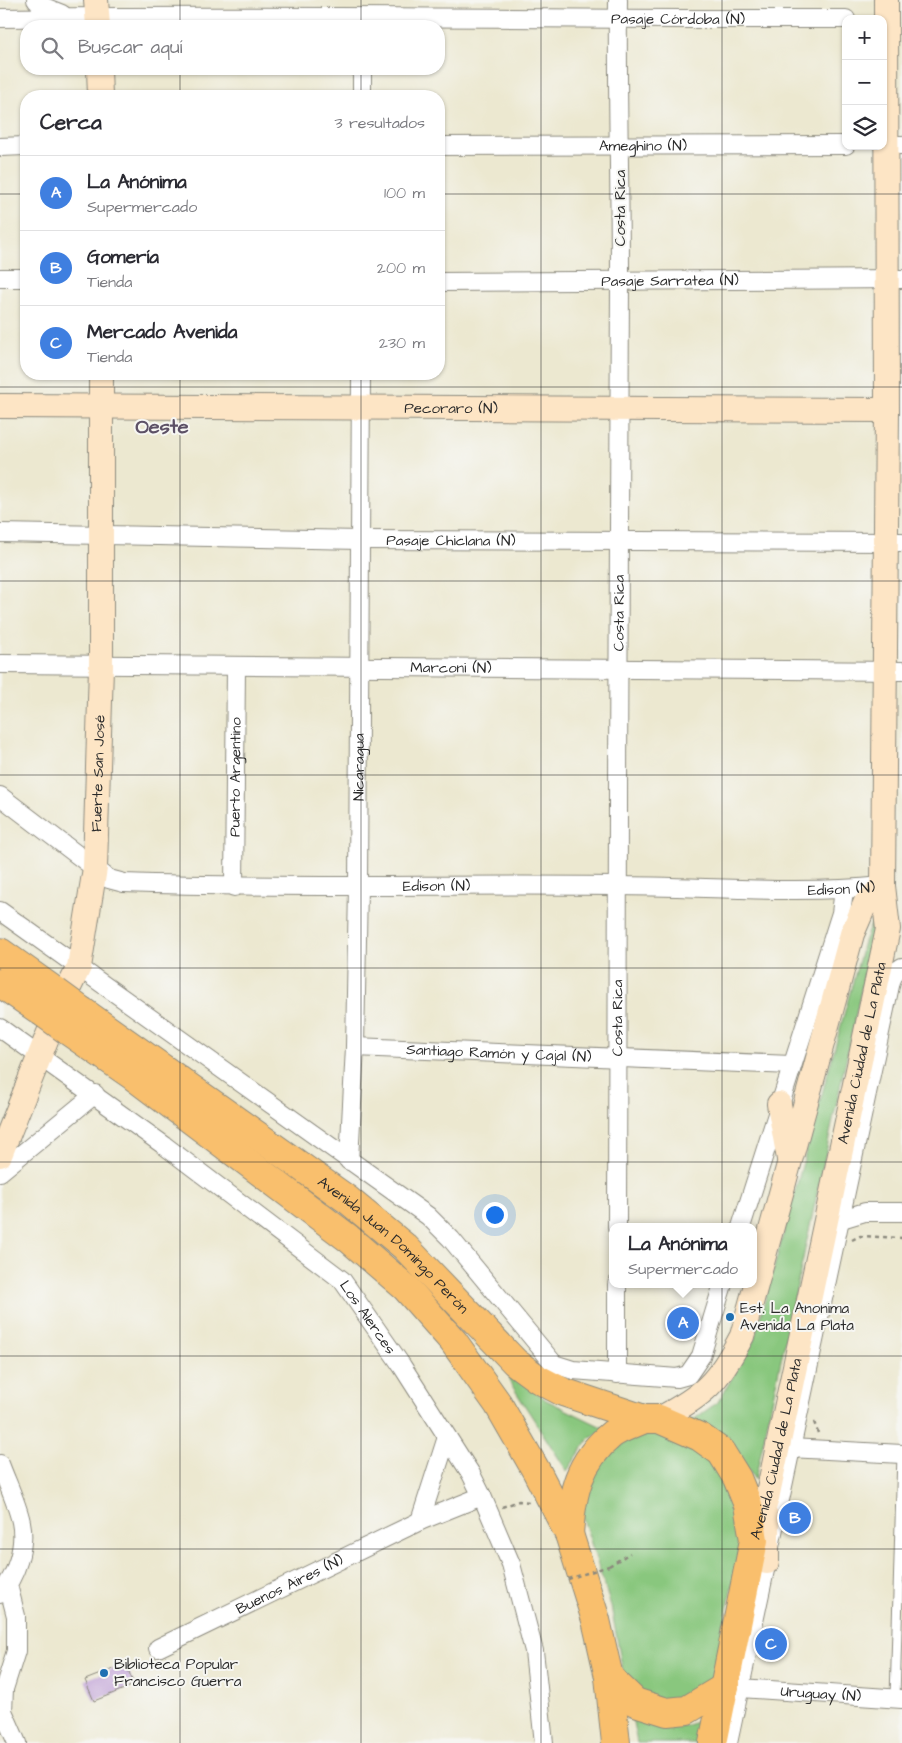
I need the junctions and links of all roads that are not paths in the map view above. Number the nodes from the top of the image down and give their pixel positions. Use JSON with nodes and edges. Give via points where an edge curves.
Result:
{"nodes":[{"id":1,"x":36,"y":0,"type":"edge"},
{"id":2,"x":618,"y":0,"type":"edge"},
{"id":3,"x":885,"y":13,"type":"edge"},
{"id":4,"x":97,"y":14,"type":"edge"},
{"id":5,"x":362,"y":14,"type":"edge"},
{"id":6,"x":0,"y":18,"type":"edge"},
{"id":7,"x":842,"y":19,"type":"edge"},
{"id":8,"x":618,"y":20,"type":"junction"},
{"id":9,"x":99,"y":75,"type":"edge"},
{"id":10,"x":362,"y":75,"type":"edge"},
{"id":11,"x":100,"y":90,"type":"edge"},
{"id":12,"x":362,"y":90,"type":"edge"},
{"id":13,"x":620,"y":144,"type":"junction"},
{"id":14,"x":842,"y":145,"type":"edge"},
{"id":15,"x":890,"y":145,"type":"edge"},
{"id":16,"x":20,"y":146,"type":"edge"},
{"id":17,"x":445,"y":146,"type":"edge"},
{"id":18,"x":0,"y":147,"type":"edge"},
{"id":19,"x":0,"y":278,"type":"edge"},
{"id":20,"x":20,"y":278,"type":"edge"},
{"id":21,"x":894,"y":279,"type":"edge"},
{"id":22,"x":620,"y":281,"type":"junction"},
{"id":23,"x":445,"y":282,"type":"edge"},
{"id":24,"x":101,"y":380,"type":"edge"},
{"id":25,"x":361,"y":380,"type":"edge"},
{"id":26,"x":0,"y":406,"type":"edge"},
{"id":27,"x":101,"y":406,"type":"junction"},
{"id":28,"x":362,"y":407,"type":"junction"},
{"id":29,"x":618,"y":407,"type":"junction"},
{"id":30,"x":895,"y":410,"type":"edge"},
{"id":31,"x":0,"y":533,"type":"edge"},
{"id":32,"x":102,"y":534,"type":"junction"},
{"id":33,"x":360,"y":540,"type":"junction"},
{"id":34,"x":619,"y":541,"type":"junction"},
{"id":35,"x":894,"y":542,"type":"edge"},
{"id":36,"x":0,"y":664,"type":"edge"},
{"id":37,"x":101,"y":667,"type":"junction"},
{"id":38,"x":236,"y":667,"type":"junction"},
{"id":39,"x":619,"y":667,"type":"junction"},
{"id":40,"x":359,"y":668,"type":"junction"},
{"id":41,"x":894,"y":670,"type":"edge"},
{"id":42,"x":0,"y":796,"type":"edge"},
{"id":43,"x":95,"y":868,"type":"junction"},
{"id":44,"x":616,"y":886,"type":"junction"},
{"id":45,"x":892,"y":886,"type":"edge"},
{"id":46,"x":234,"y":887,"type":"junction"},
{"id":47,"x":358,"y":887,"type":"junction"},
{"id":48,"x":844,"y":890,"type":"junction"},
{"id":49,"x":0,"y":910,"type":"edge"},
{"id":50,"x":0,"y":952,"type":"edge"},
{"id":51,"x":79,"y":967,"type":"junction"},
{"id":52,"x":898,"y":970,"type":"edge"},
{"id":53,"x":0,"y":982,"type":"edge"},
{"id":54,"x":49,"y":1002,"type":"junction"},
{"id":55,"x":75,"y":1021,"type":"junction"},
{"id":56,"x":0,"y":1028,"type":"edge"},
{"id":57,"x":355,"y":1047,"type":"junction"},
{"id":58,"x":40,"y":1055,"type":"junction"},
{"id":59,"x":617,"y":1058,"type":"junction"},
{"id":60,"x":791,"y":1065,"type":"junction"},
{"id":61,"x":95,"y":1094,"type":"junction"},
{"id":62,"x":779,"y":1104,"type":"junction"},
{"id":63,"x":0,"y":1155,"type":"edge"},
{"id":64,"x":349,"y":1161,"type":"junction"},
{"id":65,"x":791,"y":1166,"type":"junction"},
{"id":66,"x":0,"y":1172,"type":"edge"},
{"id":67,"x":902,"y":1212,"type":"edge"},
{"id":68,"x":842,"y":1220,"type":"junction"},
{"id":69,"x":617,"y":1223,"type":"edge"},
{"id":70,"x":742,"y":1223,"type":"edge"},
{"id":71,"x":816,"y":1266,"type":"junction"},
{"id":72,"x":757,"y":1284,"type":"edge"},
{"id":73,"x":617,"y":1288,"type":"edge"},
{"id":74,"x":722,"y":1288,"type":"edge"},
{"id":75,"x":756,"y":1288,"type":"edge"},
{"id":76,"x":617,"y":1374,"type":"junction"},
{"id":77,"x":651,"y":1419,"type":"junction"},
{"id":78,"x":446,"y":1437,"type":"junction"},
{"id":79,"x":790,"y":1448,"type":"junction"},
{"id":80,"x":902,"y":1454,"type":"edge"},
{"id":81,"x":0,"y":1464,"type":"edge"},
{"id":82,"x":485,"y":1504,"type":"junction"},
{"id":83,"x":420,"y":1521,"type":"junction"},
{"id":84,"x":568,"y":1534,"type":"junction"},
{"id":85,"x":761,"y":1551,"type":"junction"},
{"id":86,"x":4,"y":1590,"type":"edge"},
{"id":87,"x":158,"y":1648,"type":"dead end"},
{"id":88,"x":609,"y":1677,"type":"junction"},
{"id":89,"x":732,"y":1688,"type":"junction"},
{"id":90,"x":899,"y":1699,"type":"edge"},
{"id":91,"x":17,"y":1743,"type":"edge"},
{"id":92,"x":544,"y":1743,"type":"edge"},
{"id":93,"x":616,"y":1743,"type":"edge"},
{"id":94,"x":713,"y":1743,"type":"edge"},
{"id":95,"x":728,"y":1743,"type":"edge"}],
"edges":[{"from":1,"to":4,"type":"street","via":[[58,14]]},
{"from":2,"to":8,"type":"street","name":"Costa Rica"},
{"from":3,"to":15,"type":"street","name":"Avenida Ciudad de La Plata"},
{"from":4,"to":5,"type":"street","name":"Pasaje Córdoba (N)"},
{"from":4,"to":6,"type":"street","name":"Pasaje Córdoba (N)"},
{"from":5,"to":8,"type":"street","name":"Pasaje Córdoba (N)"},
{"from":7,"to":8,"type":"street","name":"Pasaje Córdoba (N)"},
{"from":8,"to":13,"type":"street","name":"Costa Rica"},
{"from":9,"to":11,"type":"street"},
{"from":10,"to":12,"type":"street"},
{"from":13,"to":14,"type":"street","name":"Ameghino (N)"},
{"from":13,"to":17,"type":"street","name":"Ameghino (N)"},
{"from":13,"to":22,"type":"street","name":"Costa Rica"},
{"from":15,"to":21,"type":"street","name":"Avenida Ciudad de La Plata"},
{"from":16,"to":18,"type":"street"},
{"from":19,"to":20,"type":"street"},
{"from":21,"to":22,"type":"street","name":"Pasaje Sarratea (N)"},
{"from":21,"to":30,"type":"street","name":"Avenida Ciudad de La Plata"},
{"from":22,"to":23,"type":"street","name":"Pasaje Sarratea (N)"},
{"from":22,"to":29,"type":"street","name":"Costa Rica"},
{"from":24,"to":27,"type":"street","name":"Fuerte San José"},
{"from":25,"to":28,"type":"street","name":"Nicaragua"},
{"from":26,"to":27,"type":"street","name":"Pecoraro (N)"},
{"from":27,"to":28,"type":"street","name":"Pecoraro (N)"},
{"from":27,"to":32,"type":"street","name":"Fuerte San José"},
{"from":28,"to":29,"type":"street","name":"Pecoraro (N)"},
{"from":28,"to":33,"type":"street","name":"Nicaragua"},
{"from":29,"to":30,"type":"street","name":"Pecoraro (N)"},
{"from":29,"to":34,"type":"street","name":"Costa Rica"},
{"from":30,"to":35,"type":"street","name":"Avenida Ciudad de La Plata"},
{"from":31,"to":32,"type":"street","name":"Pasaje Chiclana (N)"},
{"from":32,"to":33,"type":"street","name":"Pasaje Chiclana (N)"},
{"from":32,"to":37,"type":"street","name":"Fuerte San José"},
{"from":33,"to":34,"type":"street","name":"Pasaje Chiclana (N)"},
{"from":33,"to":40,"type":"street","name":"Nicaragua"},
{"from":34,"to":35,"type":"street","name":"Pasaje Chiclana (N)"},
{"from":34,"to":39,"type":"street","name":"Costa Rica"},
{"from":35,"to":41,"type":"street","name":"Avenida Ciudad de La Plata"},
{"from":36,"to":37,"type":"street","name":"Marconi (N)"},
{"from":37,"to":38,"type":"street","name":"Marconi (N)"},
{"from":37,"to":43,"type":"street","name":"Fuerte San José"},
{"from":38,"to":40,"type":"street","name":"Marconi (N)"},
{"from":38,"to":46,"type":"street","name":"Puerto Argentino"},
{"from":39,"to":40,"type":"street","name":"Marconi (N)"},
{"from":39,"to":41,"type":"street","name":"Marconi (N)"},
{"from":39,"to":44,"type":"street","name":"Costa Rica"},
{"from":40,"to":47,"type":"street","name":"Nicaragua"},
{"from":41,"to":45,"type":"street","name":"Avenida Ciudad de La Plata"},
{"from":42,"to":43,"type":"street","name":"Edison (N)"},
{"from":43,"to":46,"type":"street","name":"Edison (N)","via":[[109,879],[124,883]]},
{"from":43,"to":51,"type":"street","name":"Fuerte San José"},
{"from":44,"to":47,"type":"street","name":"Edison (N)"},
{"from":44,"to":48,"type":"street","name":"Edison (N)"},
{"from":44,"to":59,"type":"street","name":"Costa Rica"},
{"from":45,"to":48,"type":"street","name":"Edison (N)"},
{"from":45,"to":65,"type":"street","via":[[865,904],[852,934]]},
{"from":45,"to":71,"type":"street","name":"Avenida Ciudad de La Plata","via":[[888,929]]},
{"from":46,"to":47,"type":"street","name":"Edison (N)"},
{"from":47,"to":57,"type":"street","name":"Nicaragua"},
{"from":48,"to":60,"type":"street","via":[[841,913]]},
{"from":49,"to":51,"type":"street"},
{"from":50,"to":54,"type":"highway","name":"Avenida Juan Domingo Perón"},
{"from":51,"to":58,"type":"street","name":"Fuerte San José"},
{"from":51,"to":64,"type":"street"},
{"from":52,"to":68,"type":"street","name":"Avenida Ciudad de La Plata","via":[[891,982]]},
{"from":53,"to":54,"type":"highway","name":"Avenida Juan Domingo Perón"},
{"from":54,"to":55,"type":"highway","name":"Avenida Juan Domingo Perón","bridge":true},
{"from":55,"to":77,"type":"highway","name":"Avenida Juan Domingo Perón","via":[[348,1200],[405,1247],[515,1362],[538,1379],[564,1392]]},
{"from":55,"to":84,"type":"highway","name":"Avenida Juan Domingo Perón","via":[[133,1076],[348,1238],[406,1288],[453,1341],[498,1404]]},
{"from":56,"to":58,"type":"street","name":"Los Alerces"},
{"from":57,"to":59,"type":"street","name":"Santiago Ramón y Cajal (N)"},
{"from":57,"to":64,"type":"street","name":"Nicaragua"},
{"from":58,"to":61,"type":"street","name":"Los Alerces"},
{"from":58,"to":63,"type":"street","name":"Fuerte San José"},
{"from":59,"to":60,"type":"street","name":"Santiago Ramón y Cajal (N)"},
{"from":59,"to":69,"type":"street","name":"Costa Rica"},
{"from":60,"to":62,"type":"street"},
{"from":61,"to":66,"type":"street"},
{"from":61,"to":78,"type":"street","name":"Los Alerces","via":[[342,1280],[402,1366]]},
{"from":62,"to":65,"type":"street"},
{"from":62,"to":70,"type":"street"},
{"from":64,"to":76,"type":"street","via":[[428,1216],[451,1239],[554,1364],[573,1370]]},
{"from":65,"to":72,"type":"street"},
{"from":67,"to":68,"type":"street","via":[[865,1212]]},
{"from":68,"to":71,"type":"street"},
{"from":68,"to":79,"type":"street","name":"Avenida Ciudad de La Plata"},
{"from":71,"to":85,"type":"street","name":"Avenida Ciudad de La Plata","via":[[767,1498]]},
{"from":73,"to":76,"type":"street"},
{"from":74,"to":76,"type":"street","via":[[701,1356],[688,1375],[677,1378]]},
{"from":75,"to":77,"type":"street","via":[[742,1336],[726,1367],[711,1386],[684,1406]]},
{"from":77,"to":84,"type":"highway","via":[[613,1434],[582,1469],[572,1496]]},
{"from":77,"to":85,"type":"highway","name":"Avenida Juan Domingo Perón","via":[[700,1437],[721,1452],[748,1505]]},
{"from":78,"to":82,"type":"street","name":"Los Alerces"},
{"from":78,"to":83,"type":"street"},
{"from":79,"to":80,"type":"street"},
{"from":79,"to":85,"type":"street","name":"Avenida Ciudad de La Plata"},
{"from":80,"to":90,"type":"lane"},
{"from":81,"to":86,"type":"street","via":[[21,1523],[20,1554]]},
{"from":82,"to":83,"type":"street","name":"Buenos Aires (N)"},
{"from":82,"to":92,"type":"street","name":"Los Alerces","via":[[511,1564],[534,1651]]},
{"from":83,"to":87,"type":"street","name":"Buenos Aires (N)"},
{"from":84,"to":88,"type":"highway","via":[[596,1620]]},
{"from":85,"to":89,"type":"highway","name":"Avenida Ciudad de La Plata"},
{"from":86,"to":91,"type":"street","via":[[16,1616],[16,1651],[4,1689],[3,1711]]},
{"from":88,"to":89,"type":"highway","via":[[635,1702],[666,1712],[687,1710]]},
{"from":88,"to":93,"type":"highway"},
{"from":89,"to":90,"type":"street","name":"Uruguay (N)"},
{"from":89,"to":94,"type":"highway","name":"Avenida Ciudad de La Plata"},
{"from":89,"to":95,"type":"street","name":"Avenida Ciudad de La Plata"}]}
